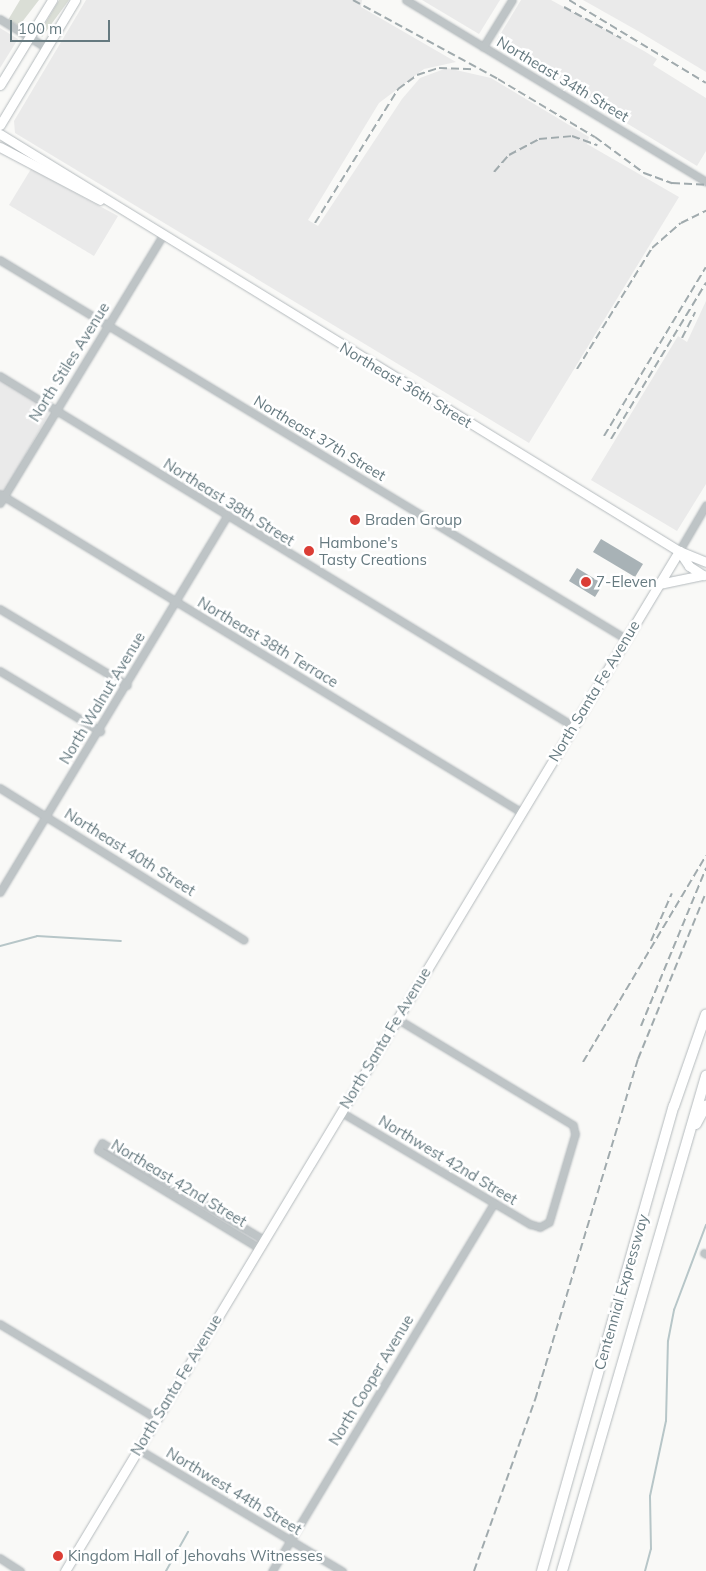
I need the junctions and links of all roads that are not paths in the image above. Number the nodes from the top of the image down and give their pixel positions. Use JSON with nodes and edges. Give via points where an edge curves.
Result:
{"nodes":[{"id":1,"x":52,"y":0,"type":"edge"},
{"id":2,"x":75,"y":0,"type":"edge"},
{"id":3,"x":406,"y":0,"type":"edge"},
{"id":4,"x":512,"y":0,"type":"edge"},
{"id":5,"x":0,"y":19,"type":"edge"},
{"id":6,"x":30,"y":37,"type":"junction"},
{"id":7,"x":483,"y":47,"type":"junction"},
{"id":8,"x":47,"y":48,"type":"junction"},
{"id":9,"x":0,"y":85,"type":"edge"},
{"id":10,"x":0,"y":125,"type":"edge"},
{"id":11,"x":0,"y":134,"type":"edge"},
{"id":12,"x":0,"y":147,"type":"edge"},
{"id":13,"x":706,"y":182,"type":"edge"},
{"id":14,"x":107,"y":203,"type":"junction"},
{"id":15,"x":162,"y":236,"type":"junction"},
{"id":16,"x":0,"y":260,"type":"edge"},
{"id":17,"x":108,"y":325,"type":"junction"},
{"id":18,"x":0,"y":376,"type":"edge"},
{"id":19,"x":55,"y":410,"type":"junction"},
{"id":20,"x":1,"y":498,"type":"edge"},
{"id":21,"x":706,"y":505,"type":"edge"},
{"id":22,"x":226,"y":517,"type":"junction"},
{"id":23,"x":679,"y":552,"type":"junction"},
{"id":24,"x":706,"y":562,"type":"edge"},
{"id":25,"x":704,"y":576,"type":"edge"},
{"id":26,"x":659,"y":584,"type":"junction"},
{"id":27,"x":175,"y":602,"type":"junction"},
{"id":28,"x":0,"y":608,"type":"edge"},
{"id":29,"x":626,"y":639,"type":"junction"},
{"id":30,"x":0,"y":672,"type":"edge"},
{"id":31,"x":127,"y":685,"type":"junction"},
{"id":32,"x":573,"y":726,"type":"junction"},
{"id":33,"x":100,"y":731,"type":"junction"},
{"id":34,"x":0,"y":788,"type":"edge"},
{"id":35,"x":521,"y":812,"type":"junction"},
{"id":36,"x":46,"y":816,"type":"junction"},
{"id":37,"x":0,"y":892,"type":"edge"},
{"id":38,"x":244,"y":940,"type":"dead end"},
{"id":39,"x":706,"y":1015,"type":"edge"},
{"id":40,"x":397,"y":1019,"type":"junction"},
{"id":41,"x":706,"y":1076,"type":"edge"},
{"id":42,"x":706,"y":1105,"type":"edge"},
{"id":43,"x":341,"y":1112,"type":"junction"},
{"id":44,"x":687,"y":1140,"type":"junction"},
{"id":45,"x":494,"y":1203,"type":"junction"},
{"id":46,"x":261,"y":1244,"type":"junction"},
{"id":47,"x":0,"y":1324,"type":"edge"},
{"id":48,"x":156,"y":1418,"type":"junction"},
{"id":49,"x":138,"y":1449,"type":"junction"},
{"id":50,"x":290,"y":1540,"type":"junction"},
{"id":51,"x":0,"y":1558,"type":"edge"},
{"id":52,"x":20,"y":1571,"type":"edge"},
{"id":53,"x":65,"y":1571,"type":"edge"},
{"id":54,"x":272,"y":1571,"type":"edge"},
{"id":55,"x":342,"y":1571,"type":"edge"},
{"id":56,"x":542,"y":1571,"type":"edge"},
{"id":57,"x":562,"y":1571,"type":"edge"}],
"edges":[{"from":1,"to":6,"type":"main road"},
{"from":2,"to":8,"type":"main road"},
{"from":3,"to":7,"type":"street","name":"Northeast 34th Street"},
{"from":4,"to":7,"type":"street"},
{"from":5,"to":6,"type":"street"},
{"from":6,"to":8,"type":"street"},
{"from":6,"to":9,"type":"main road"},
{"from":7,"to":13,"type":"street","name":"Northeast 34th Street"},
{"from":8,"to":10,"type":"main road"},
{"from":11,"to":14,"type":"main road","name":"Northeast 36th Street"},
{"from":12,"to":14,"type":"main road","name":"Northeast 36th Street","via":[[54,179]]},
{"from":14,"to":15,"type":"main road","name":"Northeast 36th Street"},
{"from":15,"to":17,"type":"street","name":"North Stiles Avenue"},
{"from":15,"to":23,"type":"main road","name":"Northeast 36th Street"},
{"from":16,"to":17,"type":"street","name":"Northeast 37th Street"},
{"from":17,"to":19,"type":"street","name":"North Stiles Avenue"},
{"from":17,"to":29,"type":"street","name":"Northeast 37th Street"},
{"from":18,"to":19,"type":"street","name":"Northeast 38th Street"},
{"from":19,"to":20,"type":"street","name":"North Stiles Avenue"},
{"from":19,"to":22,"type":"street","name":"Northeast 38th Street"},
{"from":20,"to":27,"type":"street","name":"Northeast 38th Terrace"},
{"from":21,"to":23,"type":"street","name":"North Santa Fe Avenue"},
{"from":22,"to":27,"type":"street","name":"North Walnut Avenue"},
{"from":22,"to":32,"type":"street","name":"Northeast 38th Street"},
{"from":23,"to":24,"type":"main road","name":"Northeast 36th Street"},
{"from":23,"to":25,"type":"main road","via":[[689,566]]},
{"from":23,"to":26,"type":"main road","name":"North Santa Fe Avenue"},
{"from":25,"to":26,"type":"main road"},
{"from":26,"to":29,"type":"main road","name":"North Santa Fe Avenue"},
{"from":27,"to":31,"type":"street","name":"North Walnut Avenue"},
{"from":27,"to":35,"type":"street","name":"Northeast 38th Terrace"},
{"from":28,"to":31,"type":"street"},
{"from":29,"to":32,"type":"main road","name":"North Santa Fe Avenue"},
{"from":30,"to":33,"type":"street"},
{"from":31,"to":33,"type":"street","name":"North Walnut Avenue"},
{"from":32,"to":35,"type":"main road","name":"North Santa Fe Avenue"},
{"from":33,"to":36,"type":"street","name":"North Walnut Avenue"},
{"from":34,"to":36,"type":"street","name":"Northeast 40th Street"},
{"from":35,"to":40,"type":"main road","name":"North Santa Fe Avenue"},
{"from":36,"to":37,"type":"street","name":"North Walnut Avenue"},
{"from":36,"to":38,"type":"street","name":"Northeast 40th Street"},
{"from":39,"to":56,"type":"highway","name":"Centennial Expressway","via":[[674,1106]]},
{"from":40,"to":43,"type":"main road","name":"North Santa Fe Avenue"},
{"from":40,"to":45,"type":"street","name":"Northwest 42nd Street","via":[[574,1127],[575,1134],[552,1215],[542,1227],[534,1226]]},
{"from":41,"to":44,"type":"highway","name":"Centennial Expressway"},
{"from":42,"to":44,"type":"highway"},
{"from":43,"to":45,"type":"street","name":"Northwest 42nd Street"},
{"from":43,"to":46,"type":"main road","name":"North Santa Fe Avenue"},
{"from":44,"to":57,"type":"highway","name":"Centennial Expressway"},
{"from":45,"to":50,"type":"street","name":"North Cooper Avenue"},
{"from":46,"to":46,"type":"street","name":"Northeast 42nd Street","via":[[102,1143],[98,1150]]},
{"from":46,"to":48,"type":"main road","name":"North Santa Fe Avenue"},
{"from":47,"to":48,"type":"street"},
{"from":48,"to":49,"type":"main road","name":"North Santa Fe Avenue"},
{"from":49,"to":50,"type":"street","name":"Northwest 44th Street"},
{"from":49,"to":53,"type":"main road","name":"North Santa Fe Avenue"},
{"from":50,"to":54,"type":"street","name":"North Cooper Avenue"},
{"from":50,"to":55,"type":"street","name":"Northwest 44th Street"},
{"from":51,"to":52,"type":"street"}]}
